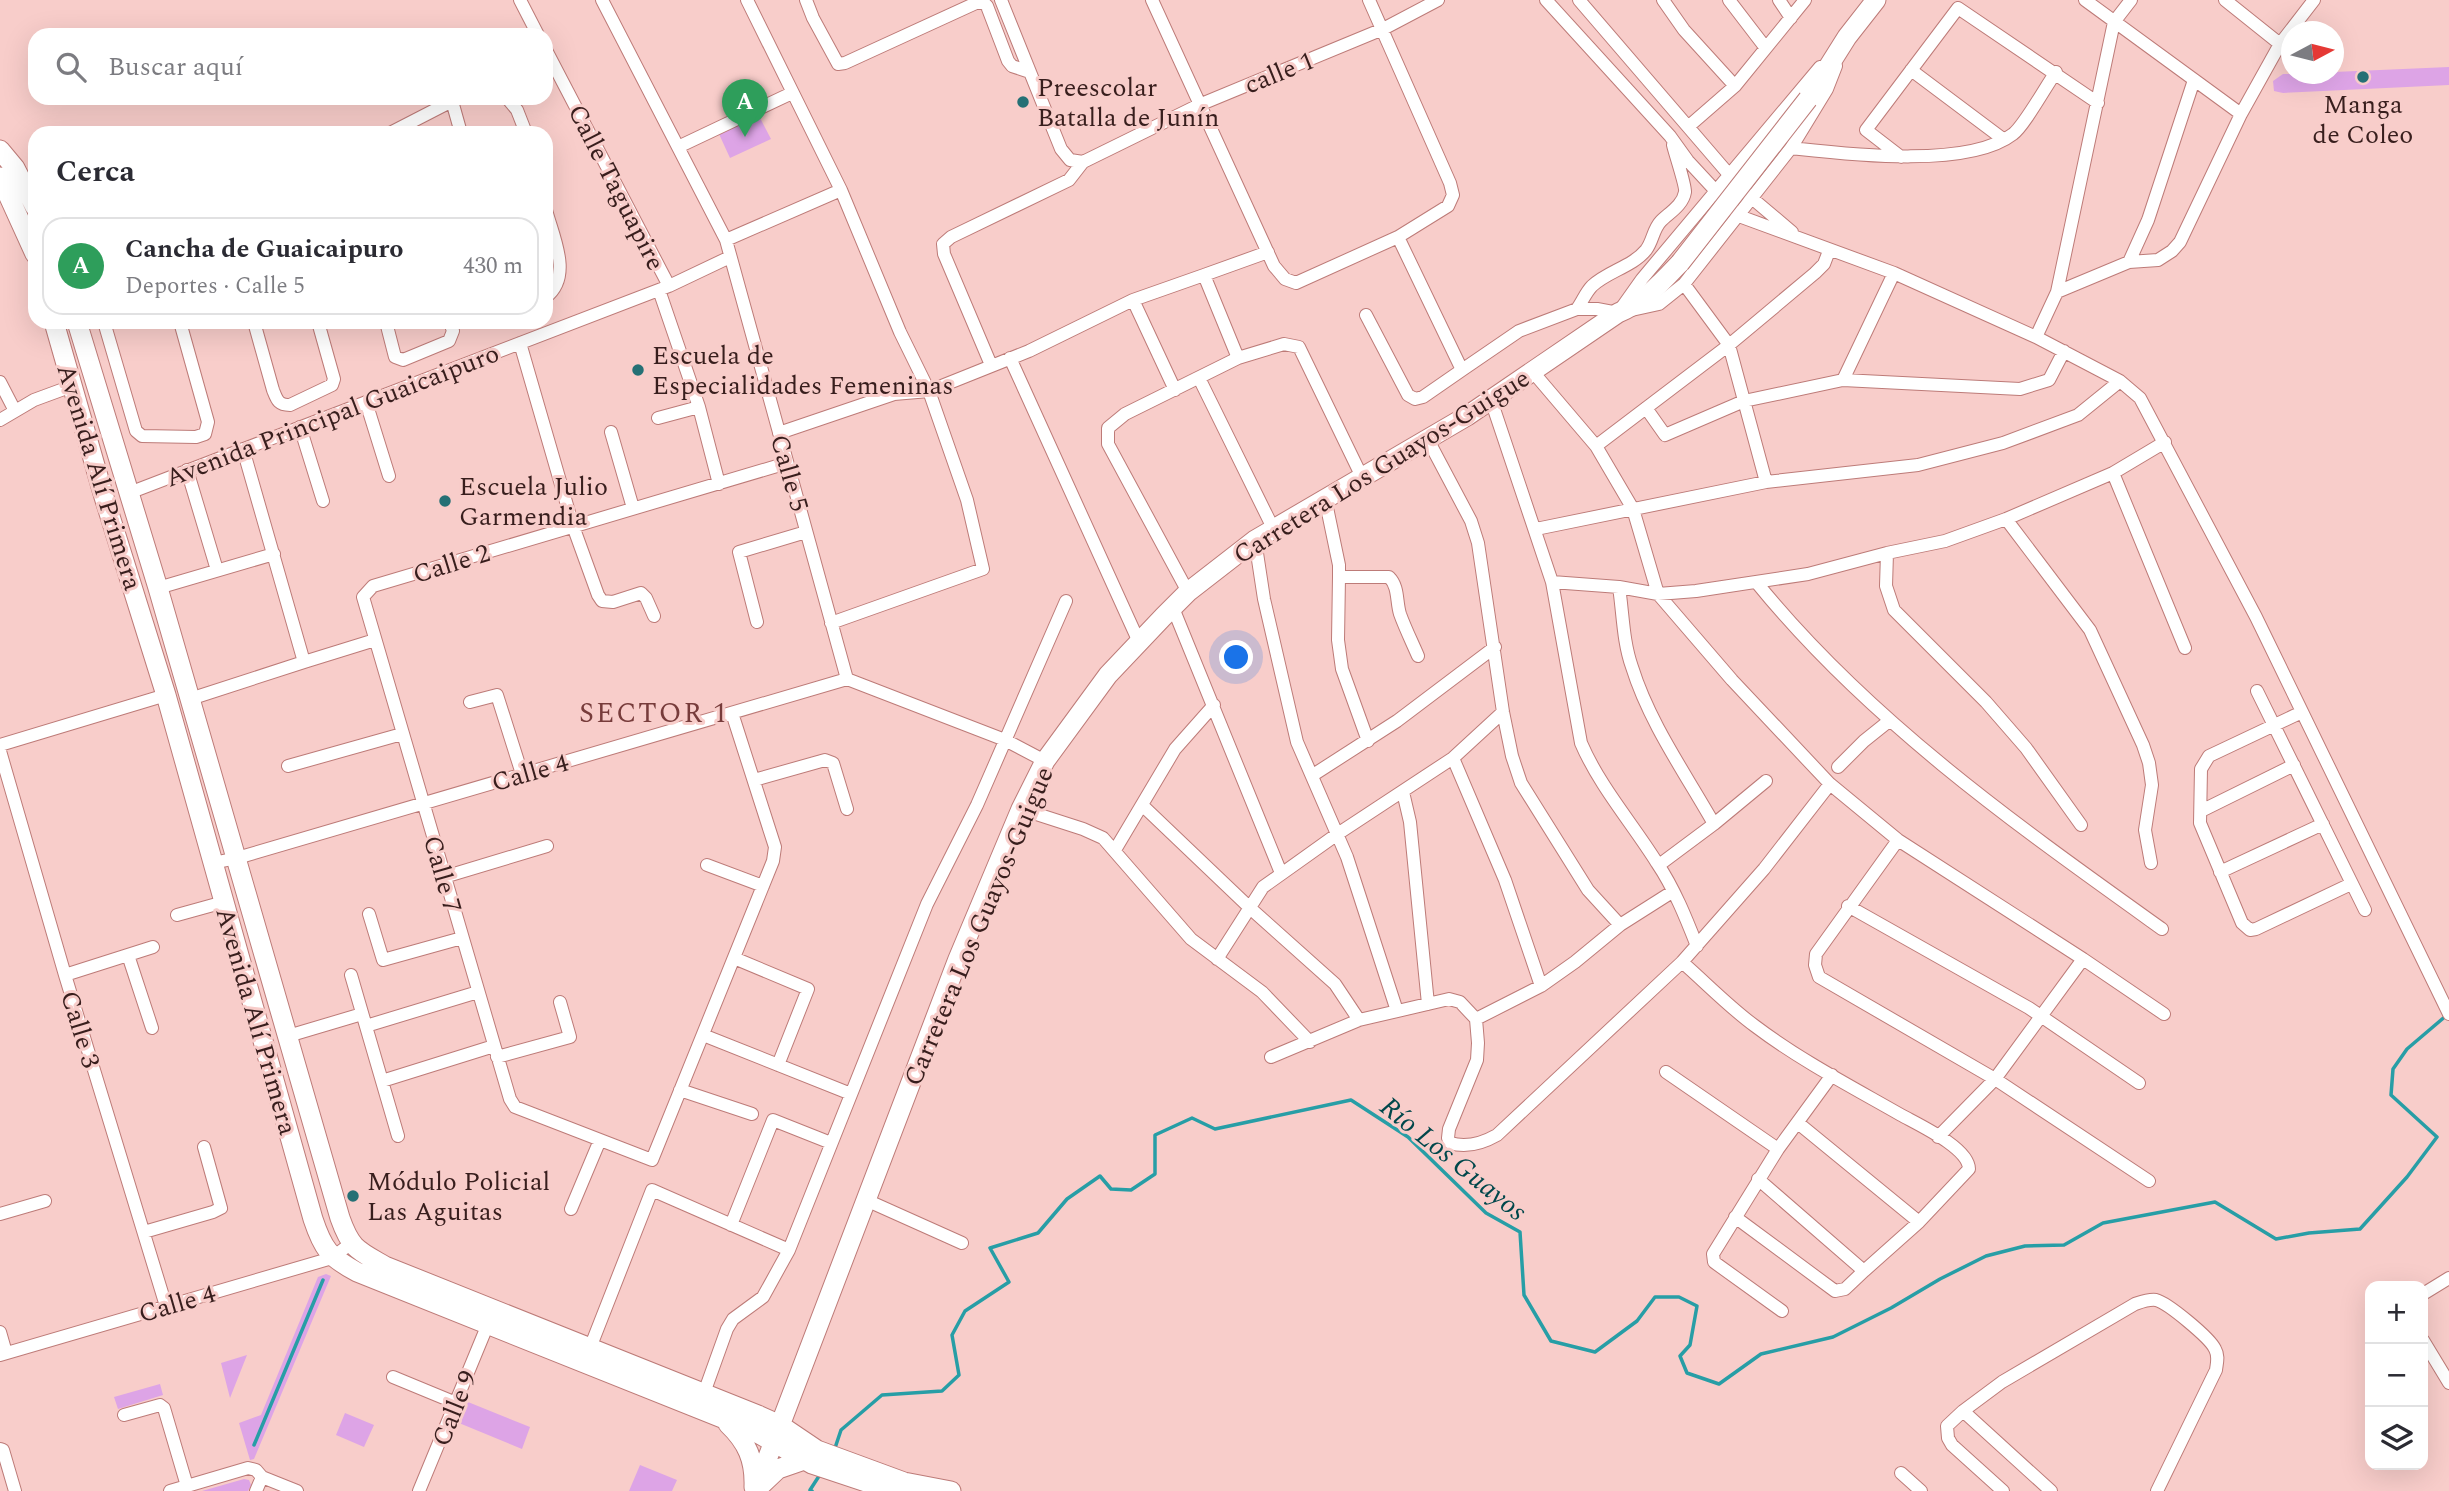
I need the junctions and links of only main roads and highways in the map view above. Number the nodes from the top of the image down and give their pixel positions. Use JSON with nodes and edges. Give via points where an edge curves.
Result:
{"nodes":[{"id":1,"x":1876,"y":0,"type":"edge"},
{"id":2,"x":0,"y":150,"type":"edge"},
{"id":3,"x":0,"y":177,"type":"edge"},
{"id":4,"x":28,"y":193,"type":"edge"},
{"id":5,"x":6,"y":205,"type":"edge"},
{"id":6,"x":28,"y":242,"type":"edge"},
{"id":7,"x":56,"y":329,"type":"edge"},
{"id":8,"x":79,"y":329,"type":"edge"},
{"id":9,"x":121,"y":467,"type":"junction"},
{"id":10,"x":97,"y":473,"type":"junction"},
{"id":11,"x":796,"y":1383,"type":"junction"},
{"id":12,"x":726,"y":1411,"type":"junction"},
{"id":13,"x":777,"y":1435,"type":"junction"},
{"id":14,"x":810,"y":1455,"type":"junction"},
{"id":15,"x":870,"y":1477,"type":"junction"},
{"id":16,"x":755,"y":1491,"type":"edge"},
{"id":17,"x":893,"y":1491,"type":"edge"},
{"id":18,"x":951,"y":1491,"type":"edge"}],
"edges":[{"from":1,"to":11,"type":"main road","name":"Carretera Los Guayos-Guigue","bridge":true,"via":[[1808,99],[1659,285],[1491,400],[1255,540],[1188,592],[1108,675],[1045,761],[1021,809],[958,959]]},
{"from":2,"to":4,"type":"main road"},
{"from":3,"to":5,"type":"main road"},
{"from":5,"to":6,"type":"main road"},
{"from":7,"to":10,"type":"main road","name":"Avenida Alí Primera"},
{"from":8,"to":9,"type":"main road","name":"Avenida Alí Primera"},
{"from":9,"to":10,"type":"main road"},
{"from":9,"to":12,"type":"main road","name":"Avenida Alí Primera","via":[[350,1244],[385,1266],[704,1393]]},
{"from":10,"to":12,"type":"main road","name":"Avenida Alí Primera","via":[[166,695],[324,1247],[332,1258],[357,1272]]},
{"from":11,"to":12,"type":"main road","via":[[768,1404]]},
{"from":11,"to":13,"type":"main road","name":"Carretera Los Guayos-Guigue"},
{"from":11,"to":14,"type":"main road","via":[[797,1413]]},
{"from":12,"to":13,"type":"main road"},
{"from":12,"to":16,"type":"main road","via":[[750,1453]]},
{"from":13,"to":14,"type":"main road"},
{"from":13,"to":16,"type":"main road","name":"Carretera Los Guayos-Guigue"},
{"from":14,"to":15,"type":"main road"},
{"from":14,"to":16,"type":"main road","via":[[778,1469]]},
{"from":15,"to":17,"type":"main road"},
{"from":15,"to":18,"type":"main road"}]}
